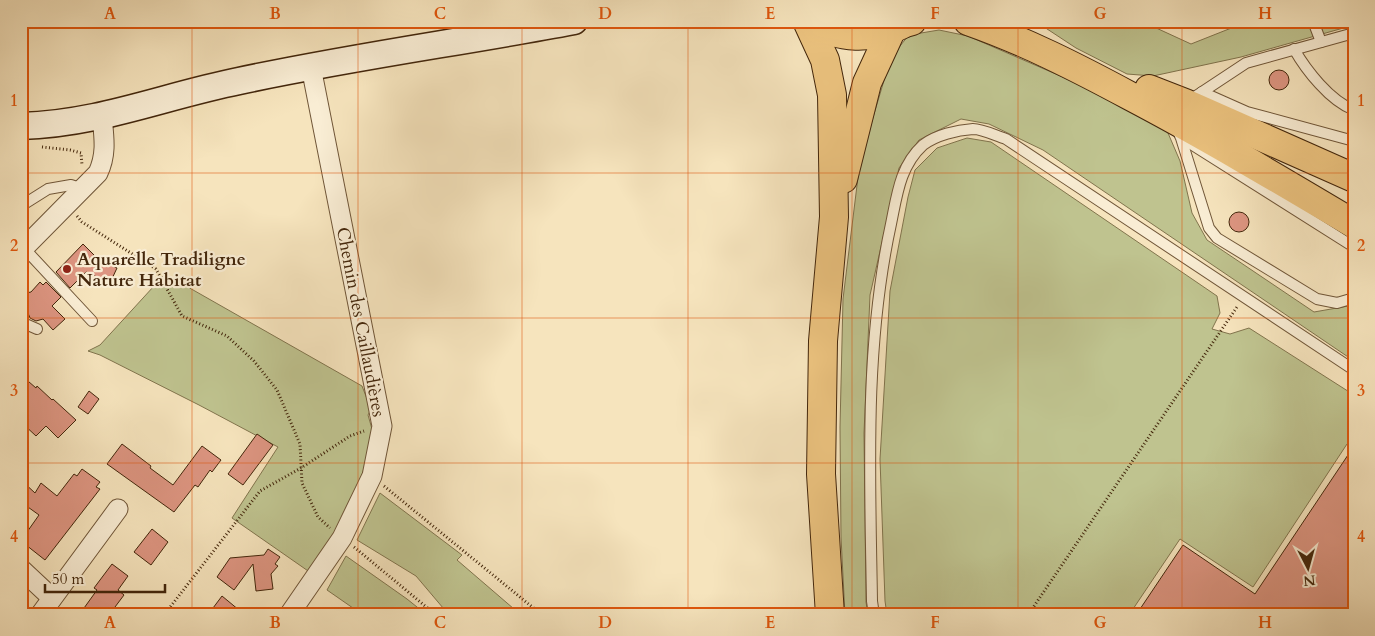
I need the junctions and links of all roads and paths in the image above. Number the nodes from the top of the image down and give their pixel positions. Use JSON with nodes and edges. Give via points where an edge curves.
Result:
{"nodes":[{"id":1,"x":574,"y":21,"type":"edge"},
{"id":2,"x":807,"y":21,"type":"edge"},
{"id":3,"x":812,"y":21,"type":"edge"},
{"id":4,"x":968,"y":21,"type":"edge"},
{"id":5,"x":1014,"y":21,"type":"edge"},
{"id":6,"x":1313,"y":21,"type":"edge"},
{"id":7,"x":904,"y":24,"type":"edge"},
{"id":8,"x":1354,"y":33,"type":"edge"},
{"id":9,"x":1321,"y":42,"type":"junction"},
{"id":10,"x":1294,"y":49,"type":"junction"},
{"id":11,"x":311,"y":67,"type":"junction"},
{"id":12,"x":1354,"y":110,"type":"edge"},
{"id":13,"x":1185,"y":113,"type":"junction"},
{"id":14,"x":102,"y":117,"type":"junction"},
{"id":15,"x":21,"y":126,"type":"edge"},
{"id":16,"x":1354,"y":141,"type":"edge"},
{"id":17,"x":41,"y":147,"type":"dead end"},
{"id":18,"x":1354,"y":178,"type":"edge"},
{"id":19,"x":80,"y":188,"type":"junction"},
{"id":20,"x":67,"y":205,"type":"junction"},
{"id":21,"x":21,"y":206,"type":"edge"},
{"id":22,"x":834,"y":217,"type":"junction"},
{"id":23,"x":1354,"y":224,"type":"edge"},
{"id":24,"x":1354,"y":247,"type":"edge"},
{"id":25,"x":23,"y":249,"type":"edge"},
{"id":26,"x":1243,"y":297,"type":"junction"},
{"id":27,"x":1354,"y":298,"type":"edge"},
{"id":28,"x":92,"y":321,"type":"dead end"},
{"id":29,"x":21,"y":322,"type":"edge"},
{"id":30,"x":37,"y":328,"type":"dead end"},
{"id":31,"x":1354,"y":370,"type":"edge"},
{"id":32,"x":382,"y":426,"type":"junction"},
{"id":33,"x":301,"y":468,"type":"junction"},
{"id":34,"x":372,"y":476,"type":"junction"},
{"id":35,"x":118,"y":510,"type":"dead end"},
{"id":36,"x":342,"y":538,"type":"junction"},
{"id":37,"x":21,"y":569,"type":"edge"},
{"id":38,"x":52,"y":598,"type":"junction"},
{"id":39,"x":40,"y":615,"type":"edge"},
{"id":40,"x":164,"y":615,"type":"edge"},
{"id":41,"x":289,"y":615,"type":"edge"},
{"id":42,"x":436,"y":615,"type":"edge"},
{"id":43,"x":542,"y":615,"type":"edge"},
{"id":44,"x":830,"y":615,"type":"edge"},
{"id":45,"x":874,"y":615,"type":"edge"},
{"id":46,"x":1028,"y":615,"type":"edge"}],
"edges":[{"from":1,"to":11,"type":"street"},
{"from":2,"to":22,"type":"main road","via":[[825,60],[832,95]]},
{"from":3,"to":7,"type":"main road","via":[[844,36],[868,36]]},
{"from":4,"to":13,"type":"main road"},
{"from":5,"to":13,"type":"main road","via":[[1068,53]]},
{"from":6,"to":9,"type":"lane"},
{"from":7,"to":22,"type":"main road","via":[[867,83]]},
{"from":8,"to":9,"type":"lane"},
{"from":9,"to":10,"type":"lane"},
{"from":10,"to":12,"type":"lane","via":[[1336,100]]},
{"from":10,"to":13,"type":"lane","via":[[1246,63]]},
{"from":11,"to":14,"type":"street","via":[[239,81]]},
{"from":11,"to":32,"type":"street","name":"Chemin des Caillaudières"},
{"from":13,"to":16,"type":"lane","via":[[1247,112]]},
{"from":13,"to":18,"type":"main road"},
{"from":13,"to":23,"type":"main road"},
{"from":13,"to":24,"type":"lane"},
{"from":13,"to":27,"type":"lane","via":[[1204,214],[1217,238],[1316,299],[1337,303]]},
{"from":14,"to":15,"type":"street"},
{"from":14,"to":19,"type":"street","via":[[104,159],[98,173]]},
{"from":17,"to":19,"type":"path","via":[[81,153],[83,177]]},
{"from":19,"to":20,"type":"street"},
{"from":19,"to":21,"type":"lane","via":[[71,185],[48,190]]},
{"from":20,"to":25,"type":"street"},
{"from":20,"to":33,"type":"path","via":[[82,222],[156,270],[182,316],[227,336],[254,361],[276,390],[300,444]]},
{"from":22,"to":44,"type":"main road","via":[[823,341],[821,474]]},
{"from":25,"to":28,"type":"lane"},
{"from":26,"to":31,"type":"lane"},
{"from":26,"to":45,"type":"lane","via":[[1006,138],[974,129],[940,135],[924,145],[901,178],[876,308],[870,433]]},
{"from":26,"to":46,"type":"path"},
{"from":29,"to":30,"type":"lane"},
{"from":32,"to":33,"type":"path","via":[[350,436]]},
{"from":32,"to":34,"type":"street","name":"Chemin des Caillaudières"},
{"from":33,"to":36,"type":"path","via":[[302,483],[318,517]]},
{"from":33,"to":40,"type":"path","via":[[260,491]]},
{"from":34,"to":36,"type":"street","name":"Chemin des Caillaudières"},
{"from":34,"to":43,"type":"path"},
{"from":35,"to":38,"type":"street"},
{"from":36,"to":41,"type":"street","name":"Chemin des Caillaudières"},
{"from":36,"to":42,"type":"path"},
{"from":37,"to":38,"type":"street"},
{"from":38,"to":39,"type":"street"}]}
